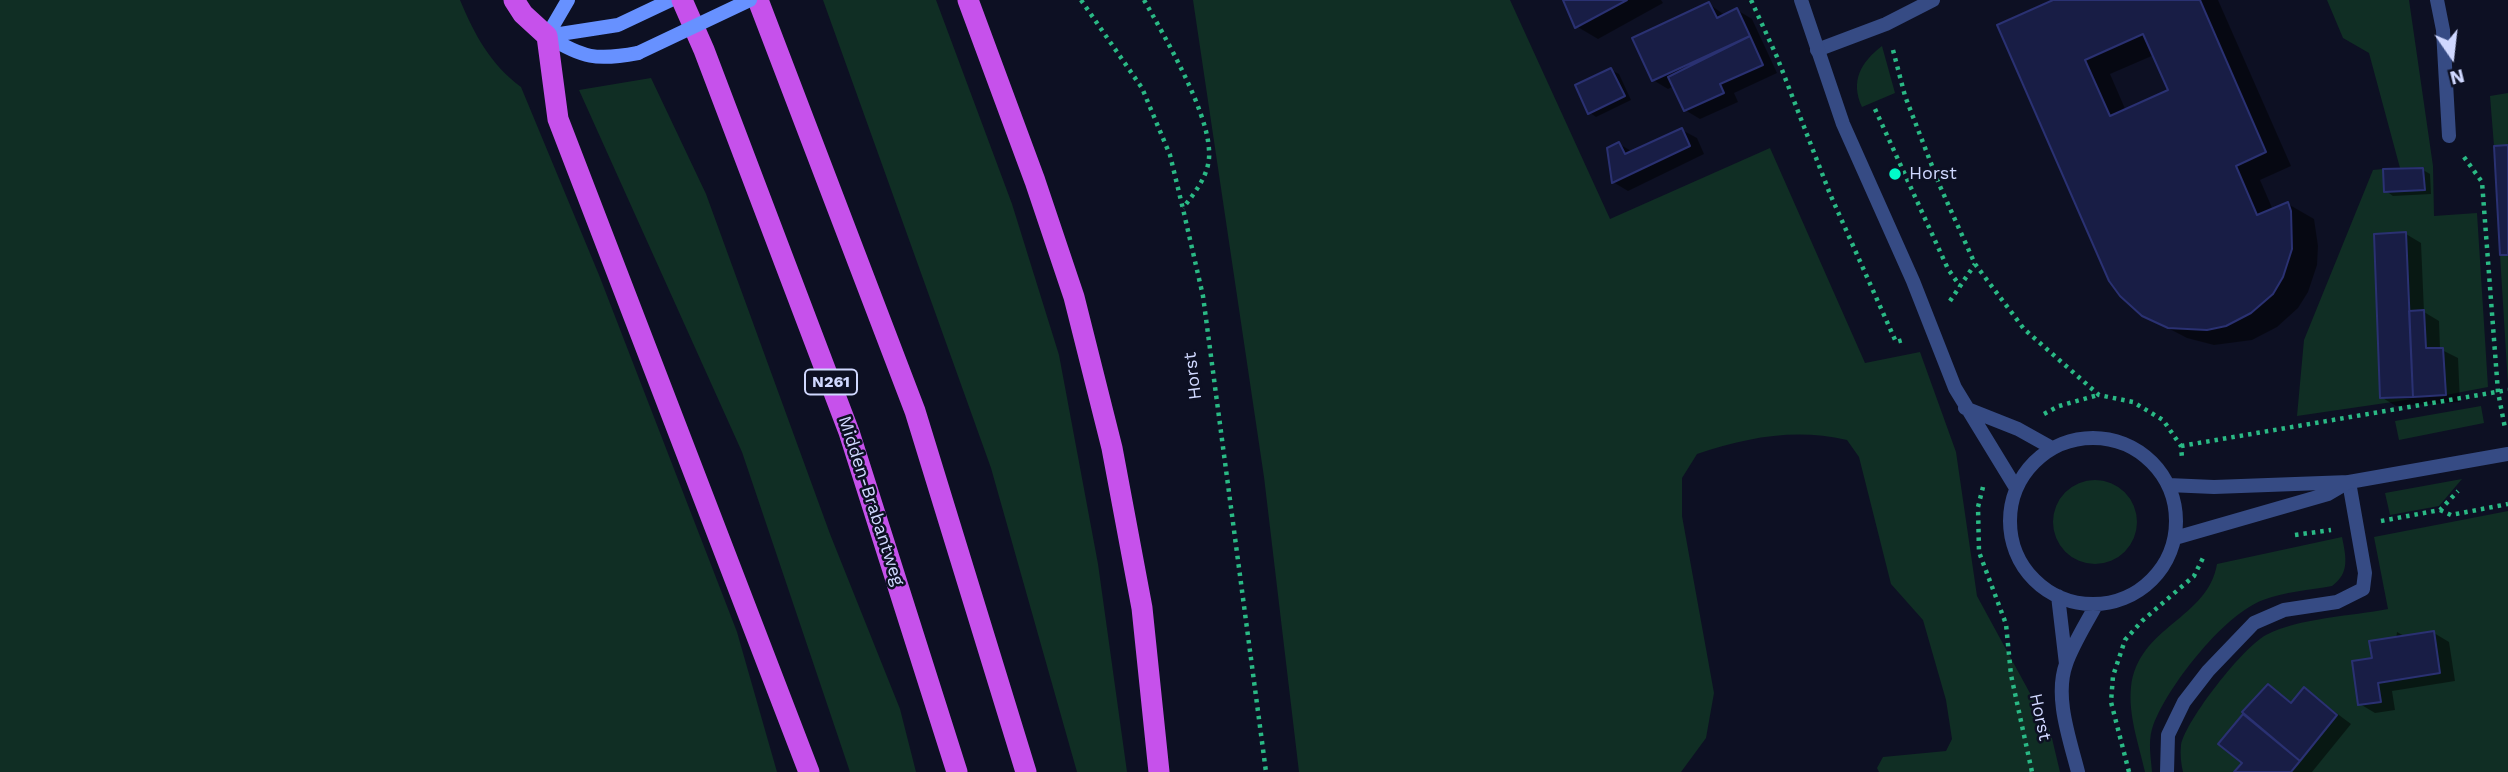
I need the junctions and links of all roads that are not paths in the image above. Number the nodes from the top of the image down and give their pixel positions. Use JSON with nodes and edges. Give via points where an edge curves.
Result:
{"nodes":[{"id":1,"x":514,"y":0,"type":"edge"},
{"id":2,"x":568,"y":0,"type":"edge"},
{"id":3,"x":671,"y":0,"type":"edge"},
{"id":4,"x":682,"y":0,"type":"edge"},
{"id":5,"x":750,"y":0,"type":"edge"},
{"id":6,"x":758,"y":0,"type":"edge"},
{"id":7,"x":968,"y":0,"type":"edge"},
{"id":8,"x":1801,"y":0,"type":"edge"},
{"id":9,"x":1933,"y":0,"type":"edge"},
{"id":10,"x":2437,"y":0,"type":"edge"},
{"id":11,"x":547,"y":36,"type":"junction"},
{"id":12,"x":1817,"y":50,"type":"junction"},
{"id":13,"x":2449,"y":136,"type":"road end"},
{"id":14,"x":1965,"y":408,"type":"junction"},
{"id":15,"x":2052,"y":448,"type":"junction"},
{"id":16,"x":2508,"y":454,"type":"edge"},
{"id":17,"x":2349,"y":482,"type":"junction"},
{"id":18,"x":2168,"y":485,"type":"junction"},
{"id":19,"x":2016,"y":488,"type":"junction"},
{"id":20,"x":2175,"y":538,"type":"junction"},
{"id":21,"x":2058,"y":596,"type":"junction"},
{"id":22,"x":2096,"y":605,"type":"junction"},
{"id":23,"x":2066,"y":664,"type":"junction"},
{"id":24,"x":809,"y":772,"type":"edge"},
{"id":25,"x":957,"y":772,"type":"edge"},
{"id":26,"x":1026,"y":772,"type":"edge"},
{"id":27,"x":1159,"y":772,"type":"edge"},
{"id":28,"x":2078,"y":772,"type":"edge"},
{"id":29,"x":2167,"y":772,"type":"edge"}],
"edges":[{"from":1,"to":11,"type":"highway"},
{"from":2,"to":11,"type":"main road"},
{"from":3,"to":11,"type":"main road","via":[[625,22]]},
{"from":4,"to":25,"type":"highway","name":"Midden-Brabantweg","number":"N261","via":[[849,432]]},
{"from":5,"to":11,"type":"main road","bridge":true,"via":[[638,53],[602,60],[576,54]]},
{"from":6,"to":26,"type":"highway","via":[[915,411]]},
{"from":7,"to":27,"type":"highway","via":[[1074,297],[1112,448],[1142,608]]},
{"from":8,"to":12,"type":"street"},
{"from":9,"to":12,"type":"street"},
{"from":10,"to":13,"type":"street"},
{"from":11,"to":24,"type":"highway","via":[[558,119]]},
{"from":12,"to":14,"type":"street","via":[[1843,124]]},
{"from":14,"to":15,"type":"street"},
{"from":14,"to":19,"type":"street"},
{"from":15,"to":18,"type":"street","via":[[2078,439],[2105,438],[2131,447],[2152,462]]},
{"from":15,"to":19,"type":"street","via":[[2031,465]]},
{"from":16,"to":17,"type":"street"},
{"from":17,"to":18,"type":"street"},
{"from":17,"to":20,"type":"street","via":[[2328,494]]},
{"from":17,"to":29,"type":"street","via":[[2365,573],[2363,589],[2337,602],[2284,610],[2254,623],[2184,702],[2168,735]]},
{"from":18,"to":20,"type":"street","via":[[2176,511]]},
{"from":19,"to":21,"type":"street","via":[[2009,514],[2011,542],[2025,570]]},
{"from":20,"to":22,"type":"street","via":[[2165,563],[2148,584],[2124,598]]},
{"from":21,"to":22,"type":"street"},
{"from":21,"to":23,"type":"street","name":"Horst"},
{"from":22,"to":23,"type":"street","name":"Horst"},
{"from":23,"to":28,"type":"street","name":"Horst","via":[[2065,719]]}]}
